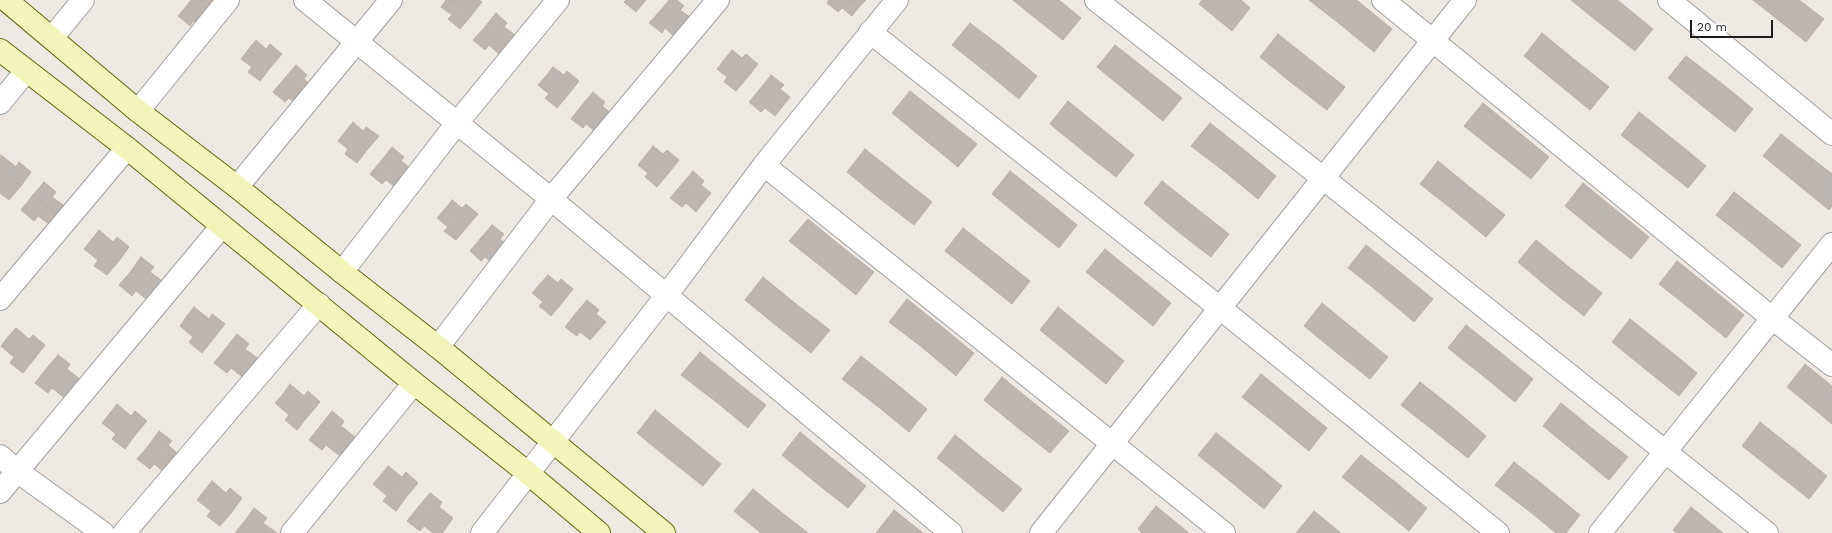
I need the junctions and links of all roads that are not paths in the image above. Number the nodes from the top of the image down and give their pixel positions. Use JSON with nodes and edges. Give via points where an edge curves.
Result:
{"nodes":[{"id":1,"x":6,"y":0,"type":"edge"},
{"id":2,"x":83,"y":0,"type":"edge"},
{"id":3,"x":228,"y":0,"type":"edge"},
{"id":4,"x":305,"y":0,"type":"edge"},
{"id":5,"x":391,"y":0,"type":"edge"},
{"id":6,"x":558,"y":0,"type":"edge"},
{"id":7,"x":718,"y":0,"type":"edge"},
{"id":8,"x":897,"y":0,"type":"edge"},
{"id":9,"x":1096,"y":0,"type":"edge"},
{"id":10,"x":1383,"y":0,"type":"edge"},
{"id":11,"x":1465,"y":0,"type":"edge"},
{"id":12,"x":1669,"y":0,"type":"edge"},
{"id":13,"x":870,"y":32,"type":"junction"},
{"id":14,"x":52,"y":38,"type":"junction"},
{"id":15,"x":1433,"y":40,"type":"junction"},
{"id":16,"x":357,"y":41,"type":"junction"},
{"id":17,"x":0,"y":50,"type":"edge"},
{"id":18,"x":26,"y":71,"type":"junction"},
{"id":19,"x":0,"y":103,"type":"edge"},
{"id":20,"x":138,"y":111,"type":"junction"},
{"id":21,"x":457,"y":123,"type":"junction"},
{"id":22,"x":1832,"y":134,"type":"edge"},
{"id":23,"x":127,"y":148,"type":"junction"},
{"id":24,"x":764,"y":165,"type":"junction"},
{"id":25,"x":1323,"y":178,"type":"junction"},
{"id":26,"x":237,"y":187,"type":"junction"},
{"id":27,"x":552,"y":199,"type":"junction"},
{"id":28,"x":222,"y":226,"type":"junction"},
{"id":29,"x":1832,"y":244,"type":"edge"},
{"id":30,"x":342,"y":272,"type":"junction"},
{"id":31,"x":666,"y":296,"type":"junction"},
{"id":32,"x":0,"y":299,"type":"edge"},
{"id":33,"x":319,"y":304,"type":"junction"},
{"id":34,"x":1220,"y":308,"type":"junction"},
{"id":35,"x":1772,"y":318,"type":"junction"},
{"id":36,"x":438,"y":347,"type":"junction"},
{"id":37,"x":1832,"y":365,"type":"edge"},
{"id":38,"x":414,"y":383,"type":"junction"},
{"id":39,"x":554,"y":442,"type":"junction"},
{"id":40,"x":1113,"y":443,"type":"junction"},
{"id":41,"x":1665,"y":451,"type":"junction"},
{"id":42,"x":0,"y":456,"type":"edge"},
{"id":43,"x":17,"y":471,"type":"junction"},
{"id":44,"x":530,"y":474,"type":"junction"},
{"id":45,"x":0,"y":492,"type":"edge"},
{"id":46,"x":103,"y":533,"type":"edge"},
{"id":47,"x":124,"y":533,"type":"edge"},
{"id":48,"x":292,"y":533,"type":"edge"},
{"id":49,"x":482,"y":533,"type":"edge"},
{"id":50,"x":599,"y":533,"type":"edge"},
{"id":51,"x":664,"y":533,"type":"edge"},
{"id":52,"x":951,"y":533,"type":"edge"},
{"id":53,"x":1041,"y":533,"type":"edge"},
{"id":54,"x":1224,"y":533,"type":"edge"},
{"id":55,"x":1498,"y":533,"type":"edge"},
{"id":56,"x":1600,"y":533,"type":"edge"},
{"id":57,"x":1767,"y":533,"type":"edge"}],
"edges":[{"from":1,"to":14,"type":"street"},
{"from":2,"to":14,"type":"street"},
{"from":3,"to":20,"type":"street"},
{"from":4,"to":16,"type":"street"},
{"from":5,"to":16,"type":"street"},
{"from":6,"to":21,"type":"street"},
{"from":7,"to":27,"type":"street"},
{"from":8,"to":13,"type":"street"},
{"from":9,"to":25,"type":"street"},
{"from":10,"to":15,"type":"street"},
{"from":11,"to":15,"type":"street"},
{"from":12,"to":22,"type":"street"},
{"from":13,"to":24,"type":"street"},
{"from":13,"to":34,"type":"street"},
{"from":14,"to":20,"type":"street"},
{"from":15,"to":25,"type":"street"},
{"from":15,"to":35,"type":"street"},
{"from":16,"to":21,"type":"street"},
{"from":16,"to":26,"type":"street"},
{"from":17,"to":18,"type":"street"},
{"from":18,"to":19,"type":"street"},
{"from":18,"to":23,"type":"street"},
{"from":20,"to":26,"type":"street"},
{"from":21,"to":27,"type":"street"},
{"from":21,"to":30,"type":"street"},
{"from":23,"to":28,"type":"street"},
{"from":23,"to":32,"type":"street"},
{"from":24,"to":31,"type":"street"},
{"from":24,"to":40,"type":"street"},
{"from":25,"to":34,"type":"street"},
{"from":25,"to":41,"type":"street"},
{"from":26,"to":30,"type":"street"},
{"from":27,"to":31,"type":"street"},
{"from":27,"to":36,"type":"street"},
{"from":28,"to":33,"type":"street"},
{"from":28,"to":43,"type":"street"},
{"from":29,"to":35,"type":"street"},
{"from":30,"to":36,"type":"street"},
{"from":31,"to":39,"type":"street"},
{"from":31,"to":52,"type":"street"},
{"from":33,"to":38,"type":"street"},
{"from":33,"to":47,"type":"street"},
{"from":34,"to":40,"type":"street"},
{"from":34,"to":55,"type":"street"},
{"from":35,"to":37,"type":"street"},
{"from":35,"to":41,"type":"street"},
{"from":36,"to":39,"type":"street"},
{"from":38,"to":44,"type":"street"},
{"from":38,"to":48,"type":"street"},
{"from":39,"to":44,"type":"street"},
{"from":39,"to":51,"type":"street"},
{"from":40,"to":53,"type":"street"},
{"from":40,"to":54,"type":"street"},
{"from":41,"to":56,"type":"street"},
{"from":41,"to":57,"type":"street"},
{"from":42,"to":43,"type":"street"},
{"from":43,"to":45,"type":"street"},
{"from":43,"to":46,"type":"street"},
{"from":44,"to":49,"type":"street"},
{"from":44,"to":50,"type":"street"}]}
